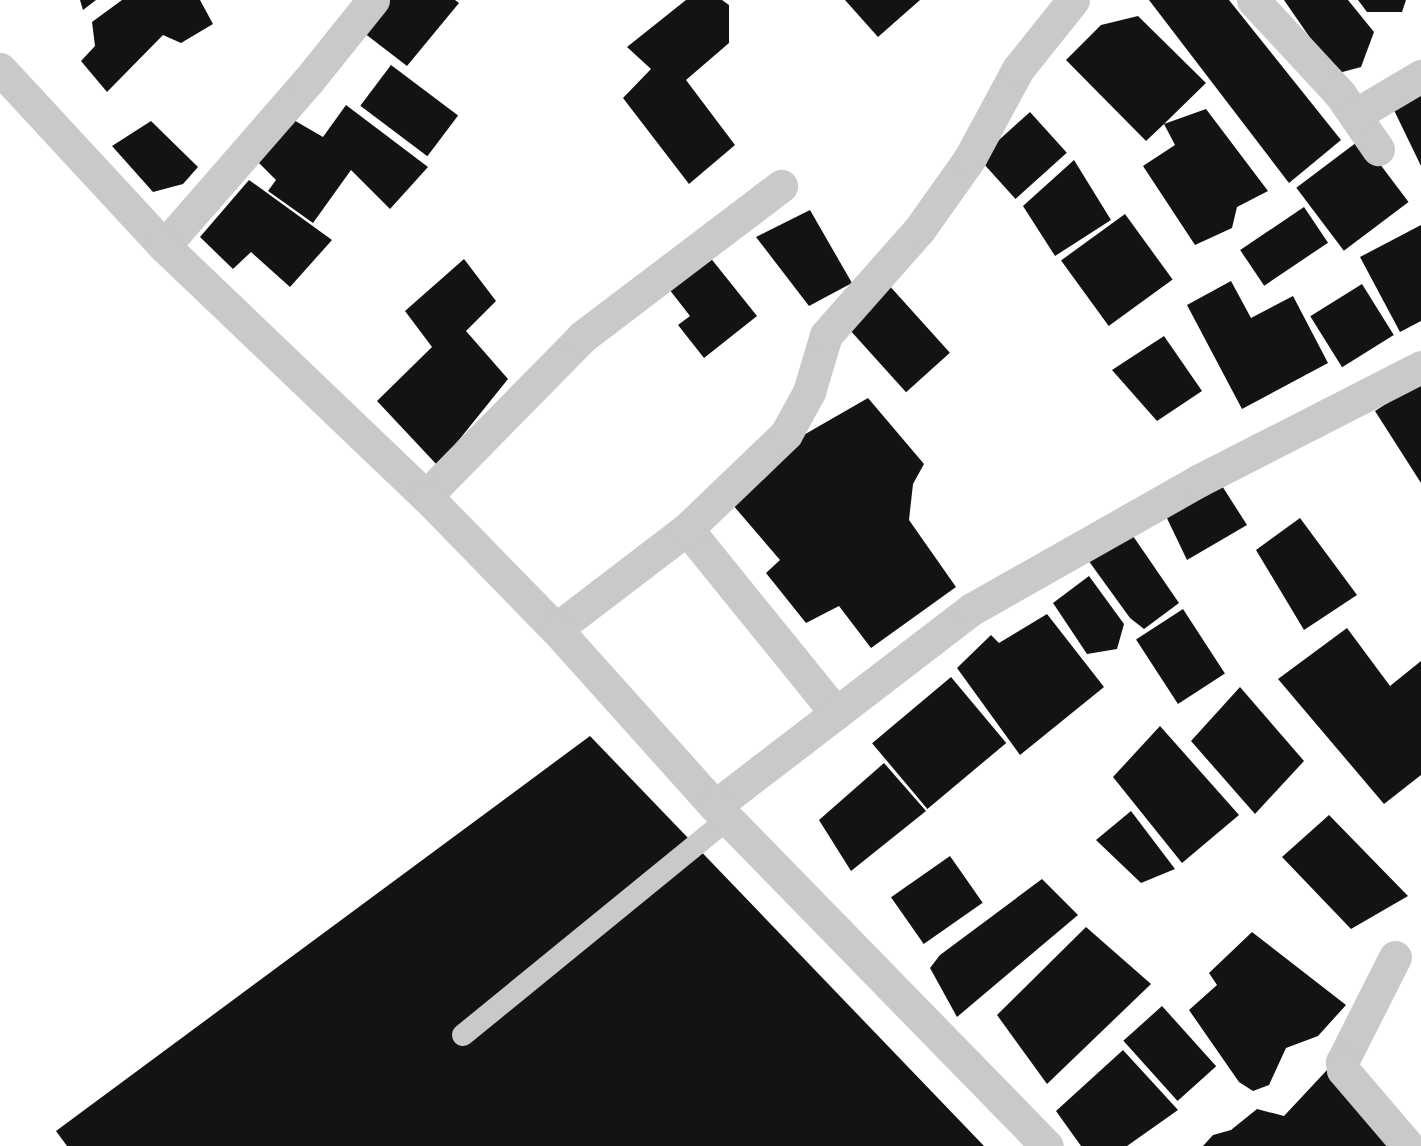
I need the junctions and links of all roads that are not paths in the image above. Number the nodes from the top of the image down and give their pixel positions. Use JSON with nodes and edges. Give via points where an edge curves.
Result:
{"nodes":[{"id":1,"x":373,"y":0,"type":"edge"},
{"id":2,"x":1073,"y":0,"type":"edge"},
{"id":3,"x":1253,"y":0,"type":"edge"},
{"id":4,"x":0,"y":69,"type":"edge"},
{"id":5,"x":1421,"y":76,"type":"edge"},
{"id":6,"x":1355,"y":115,"type":"junction"},
{"id":7,"x":1378,"y":149,"type":"dead end"},
{"id":8,"x":781,"y":186,"type":"dead end"},
{"id":9,"x":164,"y":246,"type":"junction"},
{"id":10,"x":1421,"y":367,"type":"edge"},
{"id":11,"x":426,"y":496,"type":"junction"},
{"id":12,"x":687,"y":529,"type":"junction"},
{"id":13,"x":556,"y":628,"type":"junction"},
{"id":14,"x":836,"y":713,"type":"junction"},
{"id":15,"x":721,"y":813,"type":"junction"},
{"id":16,"x":1395,"y":957,"type":"dead end"},
{"id":17,"x":463,"y":1035,"type":"dead end"},
{"id":18,"x":1047,"y":1146,"type":"edge"},
{"id":19,"x":1408,"y":1146,"type":"edge"}],
"edges":[{"from":1,"to":9,"type":"street"},
{"from":2,"to":12,"type":"street","via":[[1018,69],[970,158],[919,230],[826,335],[809,392],[786,434]]},
{"from":3,"to":6,"type":"street"},
{"from":4,"to":9,"type":"street"},
{"from":5,"to":6,"type":"street"},
{"from":6,"to":7,"type":"street"},
{"from":8,"to":11,"type":"street","via":[[582,337]]},
{"from":9,"to":11,"type":"street"},
{"from":10,"to":14,"type":"street","via":[[1198,481],[972,609]]},
{"from":11,"to":13,"type":"street"},
{"from":12,"to":13,"type":"street"},
{"from":12,"to":14,"type":"street"},
{"from":13,"to":15,"type":"street"},
{"from":14,"to":15,"type":"street"},
{"from":15,"to":17,"type":"lane"},
{"from":15,"to":18,"type":"street"},
{"from":16,"to":19,"type":"street","via":[[1342,1062],[1343,1070]]}]}
